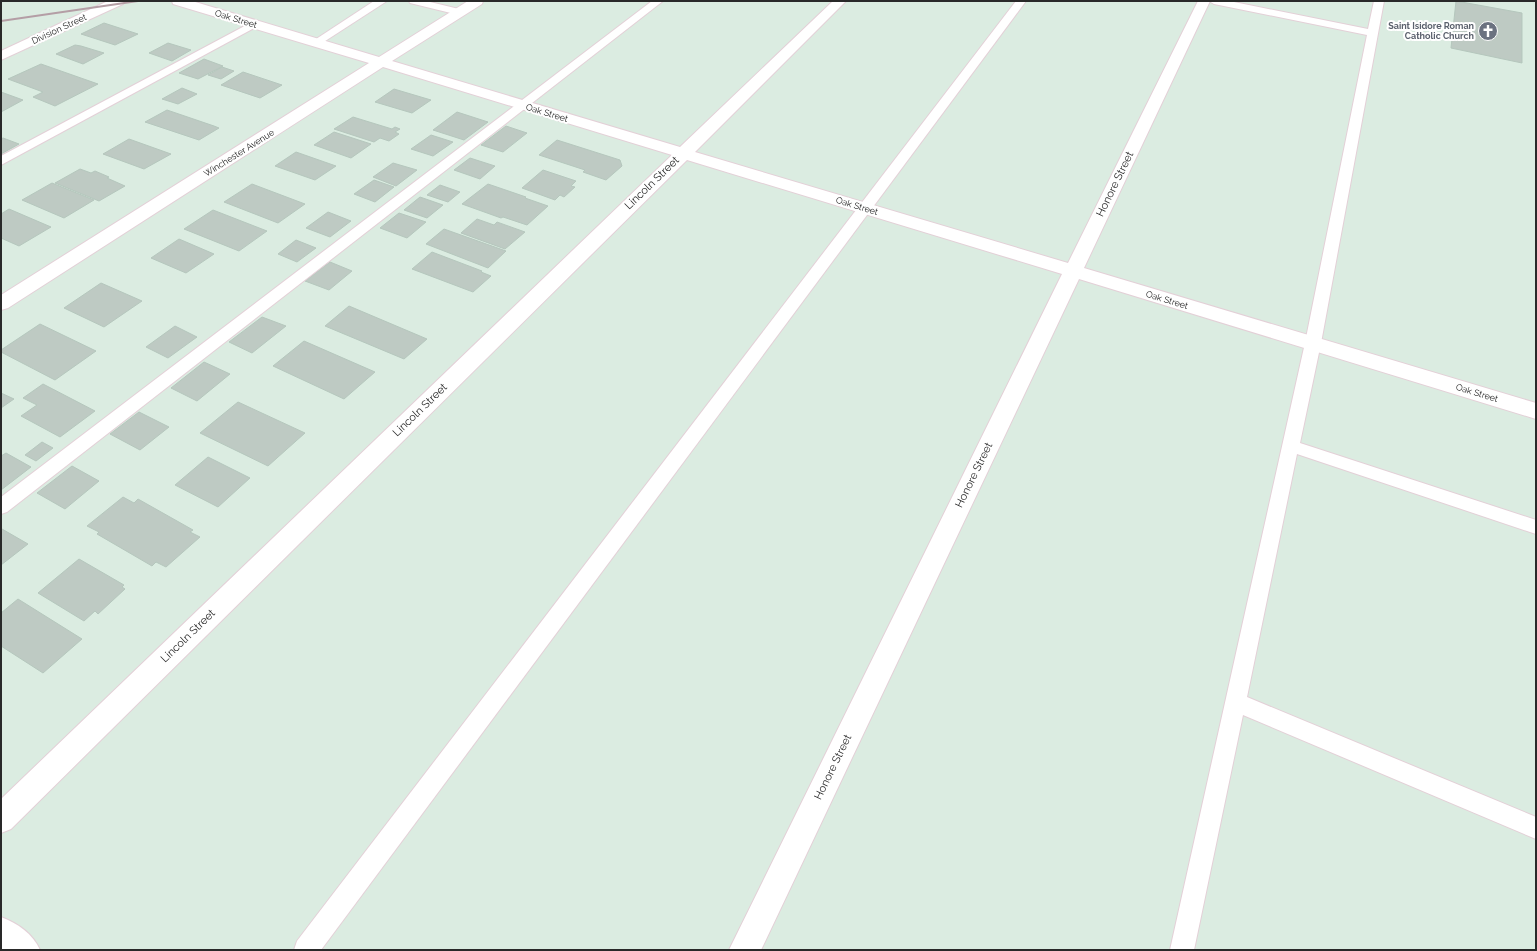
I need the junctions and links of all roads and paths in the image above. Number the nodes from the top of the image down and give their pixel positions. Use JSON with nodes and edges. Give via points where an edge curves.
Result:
{"nodes":[{"id":1,"x":118,"y":1,"type":"edge"},
{"id":2,"x":178,"y":1,"type":"edge"},
{"id":3,"x":360,"y":1,"type":"edge"},
{"id":4,"x":414,"y":1,"type":"edge"},
{"id":5,"x":477,"y":1,"type":"edge"},
{"id":6,"x":658,"y":1,"type":"edge"},
{"id":7,"x":840,"y":1,"type":"edge"},
{"id":8,"x":1021,"y":1,"type":"edge"},
{"id":9,"x":1204,"y":1,"type":"edge"},
{"id":10,"x":1214,"y":1,"type":"edge"},
{"id":11,"x":1379,"y":1,"type":"edge"},
{"id":12,"x":377,"y":3,"type":"edge"},
{"id":13,"x":459,"y":12,"type":"junction"},
{"id":14,"x":254,"y":24,"type":"junction"},
{"id":15,"x":1373,"y":33,"type":"junction"},
{"id":16,"x":315,"y":43,"type":"junction"},
{"id":17,"x":1,"y":56,"type":"edge"},
{"id":18,"x":382,"y":63,"type":"junction"},
{"id":19,"x":523,"y":105,"type":"junction"},
{"id":20,"x":683,"y":153,"type":"junction"},
{"id":21,"x":1,"y":161,"type":"edge"},
{"id":22,"x":865,"y":208,"type":"junction"},
{"id":23,"x":1073,"y":271,"type":"junction"},
{"id":24,"x":1,"y":304,"type":"edge"},
{"id":25,"x":1313,"y":344,"type":"junction"},
{"id":26,"x":1536,"y":411,"type":"edge"},
{"id":27,"x":1291,"y":446,"type":"junction"},
{"id":28,"x":1,"y":507,"type":"edge"},
{"id":29,"x":1536,"y":527,"type":"edge"},
{"id":30,"x":1235,"y":702,"type":"junction"},
{"id":31,"x":1,"y":819,"type":"edge"},
{"id":32,"x":1536,"y":828,"type":"edge"},
{"id":33,"x":1,"y":932,"type":"edge"},
{"id":34,"x":24,"y":950,"type":"edge"},
{"id":35,"x":306,"y":950,"type":"edge"},
{"id":36,"x":745,"y":950,"type":"edge"},
{"id":37,"x":1182,"y":950,"type":"edge"}],
"edges":[{"from":1,"to":17,"type":"street","name":"Division Street"},
{"from":2,"to":14,"type":"street","name":"Oak Street"},
{"from":3,"to":12,"type":"lane"},
{"from":4,"to":13,"type":"lane"},
{"from":5,"to":13,"type":"street","name":"Winchester Avenue"},
{"from":6,"to":19,"type":"lane"},
{"from":7,"to":20,"type":"street","name":"Lincoln Street"},
{"from":8,"to":22,"type":"lane"},
{"from":9,"to":23,"type":"street","name":"Honore Street"},
{"from":10,"to":15,"type":"lane"},
{"from":11,"to":15,"type":"lane"},
{"from":12,"to":16,"type":"lane"},
{"from":13,"to":18,"type":"street","name":"Winchester Avenue"},
{"from":14,"to":16,"type":"street","name":"Oak Street"},
{"from":14,"to":21,"type":"lane"},
{"from":15,"to":25,"type":"lane"},
{"from":16,"to":18,"type":"street","name":"Oak Street"},
{"from":18,"to":19,"type":"street","name":"Oak Street"},
{"from":18,"to":24,"type":"street","name":"Winchester Avenue"},
{"from":19,"to":20,"type":"street","name":"Oak Street"},
{"from":19,"to":28,"type":"lane"},
{"from":20,"to":22,"type":"street","name":"Oak Street"},
{"from":20,"to":31,"type":"street","name":"Lincoln Street"},
{"from":22,"to":23,"type":"street","name":"Oak Street"},
{"from":22,"to":35,"type":"lane"},
{"from":23,"to":25,"type":"street","name":"Oak Street"},
{"from":23,"to":36,"type":"street","name":"Honore Street"},
{"from":25,"to":26,"type":"street","name":"Oak Street"},
{"from":25,"to":27,"type":"lane"},
{"from":27,"to":29,"type":"lane"},
{"from":27,"to":30,"type":"lane"},
{"from":30,"to":32,"type":"lane"},
{"from":30,"to":37,"type":"lane"},
{"from":33,"to":34,"type":"street"}]}
